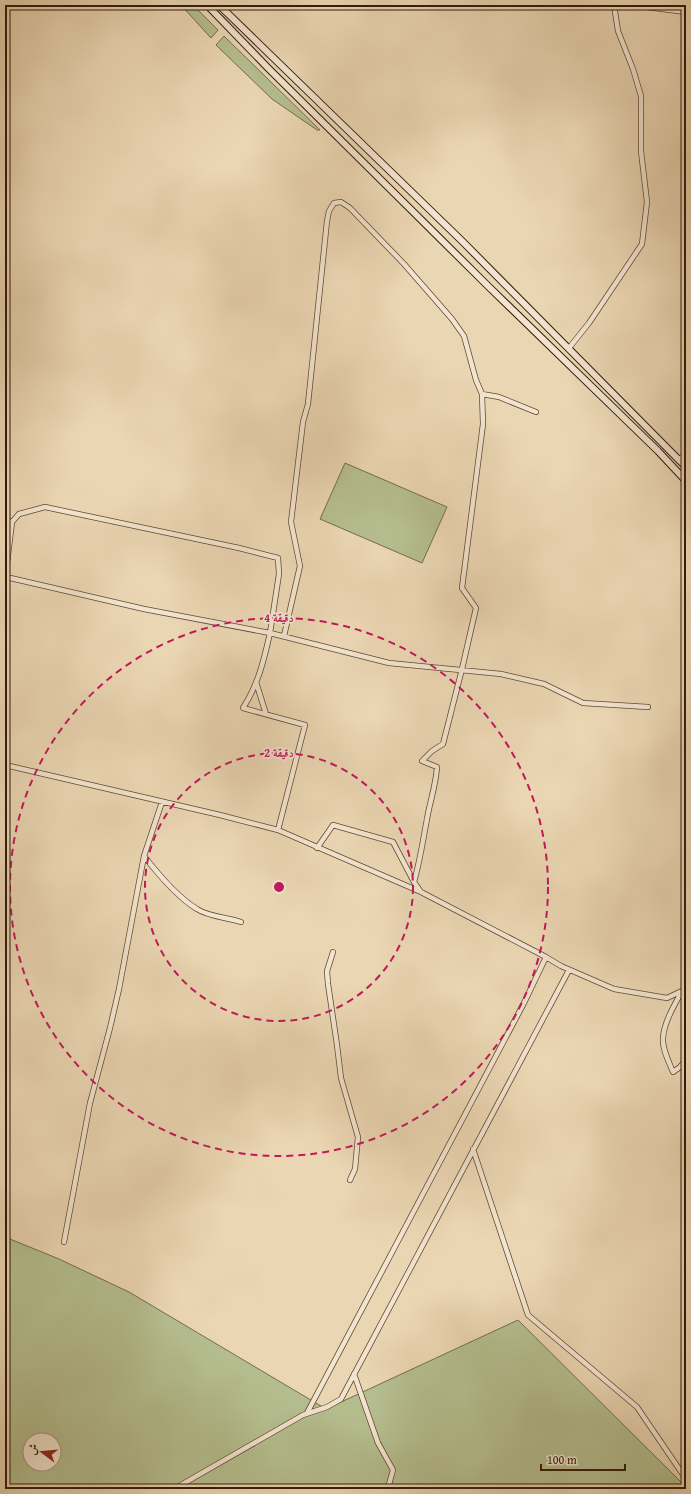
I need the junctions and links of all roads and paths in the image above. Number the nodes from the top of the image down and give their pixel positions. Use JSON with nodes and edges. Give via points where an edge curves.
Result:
{"nodes":[{"id":1,"x":207,"y":5,"type":"edge"},
{"id":2,"x":219,"y":5,"type":"edge"},
{"id":3,"x":614,"y":5,"type":"edge"},
{"id":4,"x":631,"y":5,"type":"edge"},
{"id":5,"x":686,"y":12,"type":"edge"},
{"id":6,"x":506,"y":286,"type":"junction"},
{"id":7,"x":498,"y":295,"type":"junction"},
{"id":8,"x":527,"y":307,"type":"junction"},
{"id":9,"x":519,"y":316,"type":"junction"},
{"id":10,"x":569,"y":348,"type":"junction"},
{"id":11,"x":576,"y":355,"type":"junction"},
{"id":12,"x":568,"y":364,"type":"junction"},
{"id":13,"x":482,"y":394,"type":"junction"},
{"id":14,"x":536,"y":412,"type":"dead end"},
{"id":15,"x":686,"y":455,"type":"edge"},
{"id":16,"x":679,"y":459,"type":"junction"},
{"id":17,"x":686,"y":467,"type":"edge"},
{"id":18,"x":686,"y":481,"type":"edge"},
{"id":19,"x":5,"y":521,"type":"edge"},
{"id":20,"x":12,"y":522,"type":"junction"},
{"id":21,"x":5,"y":579,"type":"edge"},
{"id":22,"x":270,"y":633,"type":"junction"},
{"id":23,"x":284,"y":636,"type":"junction"},
{"id":24,"x":462,"y":669,"type":"junction"},
{"id":25,"x":256,"y":682,"type":"junction"},
{"id":26,"x":648,"y":707,"type":"dead end"},
{"id":27,"x":266,"y":714,"type":"junction"},
{"id":28,"x":5,"y":765,"type":"edge"},
{"id":29,"x":162,"y":802,"type":"junction"},
{"id":30,"x":278,"y":830,"type":"junction"},
{"id":31,"x":317,"y":848,"type":"junction"},
{"id":32,"x":144,"y":856,"type":"junction"},
{"id":33,"x":414,"y":882,"type":"junction"},
{"id":34,"x":421,"y":892,"type":"junction"},
{"id":35,"x":241,"y":922,"type":"dead end"},
{"id":36,"x":333,"y":952,"type":"dead end"},
{"id":37,"x":546,"y":957,"type":"junction"},
{"id":38,"x":569,"y":970,"type":"junction"},
{"id":39,"x":684,"y":989,"type":"edge"},
{"id":40,"x":686,"y":1060,"type":"edge"},
{"id":41,"x":474,"y":1149,"type":"junction"},
{"id":42,"x":350,"y":1180,"type":"dead end"},
{"id":43,"x":64,"y":1242,"type":"dead end"},
{"id":44,"x":354,"y":1374,"type":"junction"},
{"id":45,"x":307,"y":1413,"type":"junction"},
{"id":46,"x":686,"y":1479,"type":"edge"},
{"id":47,"x":174,"y":1489,"type":"edge"},
{"id":48,"x":386,"y":1489,"type":"edge"}],
"edges":[{"from":1,"to":7,"type":"main road"},
{"from":2,"to":6,"type":"main road"},
{"from":3,"to":10,"type":"street","via":[[618,31],[641,96],[641,151],[647,202],[642,244],[589,323]]},
{"from":4,"to":5,"type":"street"},
{"from":6,"to":7,"type":"main road","via":[[502,285],[499,288]]},
{"from":6,"to":8,"type":"main road"},
{"from":7,"to":9,"type":"main road"},
{"from":8,"to":9,"type":"main road","via":[[524,314]]},
{"from":8,"to":10,"type":"main road"},
{"from":9,"to":12,"type":"main road"},
{"from":10,"to":11,"type":"main road"},
{"from":11,"to":12,"type":"main road"},
{"from":11,"to":16,"type":"main road"},
{"from":12,"to":18,"type":"main road"},
{"from":13,"to":14,"type":"street","via":[[499,397]]},
{"from":13,"to":23,"type":"street","via":[[464,336],[452,319],[350,208],[341,202],[334,203],[327,216],[308,404],[303,422],[291,522],[300,566]]},
{"from":13,"to":24,"type":"street","via":[[483,424],[462,588],[476,608]]},
{"from":15,"to":16,"type":"street"},
{"from":16,"to":17,"type":"main road"},
{"from":19,"to":20,"type":"street"},
{"from":20,"to":21,"type":"street"},
{"from":20,"to":22,"type":"street","via":[[19,514],[45,507],[278,558],[279,574]]},
{"from":21,"to":22,"type":"street"},
{"from":22,"to":23,"type":"street"},
{"from":22,"to":25,"type":"street"},
{"from":23,"to":24,"type":"street","via":[[389,663]]},
{"from":24,"to":26,"type":"street","via":[[501,674],[544,684],[583,703]]},
{"from":24,"to":33,"type":"street","via":[[443,744],[422,761],[437,767],[437,772]]},
{"from":25,"to":27,"type":"street"},
{"from":25,"to":27,"type":"street","via":[[243,708]]},
{"from":27,"to":30,"type":"street","via":[[305,724]]},
{"from":28,"to":29,"type":"street"},
{"from":29,"to":30,"type":"street"},
{"from":29,"to":32,"type":"street"},
{"from":30,"to":31,"type":"street"},
{"from":31,"to":33,"type":"street","via":[[333,825],[393,842]]},
{"from":31,"to":34,"type":"street"},
{"from":32,"to":35,"type":"street","via":[[160,875],[197,909]]},
{"from":32,"to":43,"type":"street","via":[[119,989],[90,1103]]},
{"from":33,"to":34,"type":"street"},
{"from":34,"to":37,"type":"street"},
{"from":36,"to":42,"type":"street","via":[[327,971],[328,984],[341,1078],[358,1137],[355,1169]]},
{"from":37,"to":38,"type":"street"},
{"from":37,"to":45,"type":"street"},
{"from":38,"to":39,"type":"street","via":[[614,989],[667,998]]},
{"from":38,"to":41,"type":"street"},
{"from":39,"to":40,"type":"street","via":[[671,1012],[663,1038],[673,1072]]},
{"from":41,"to":44,"type":"street"},
{"from":41,"to":46,"type":"street","via":[[528,1315],[637,1407]]},
{"from":44,"to":45,"type":"street","via":[[341,1399],[327,1407]]},
{"from":44,"to":48,"type":"street","via":[[378,1443],[393,1470]]},
{"from":45,"to":47,"type":"street"}]}
